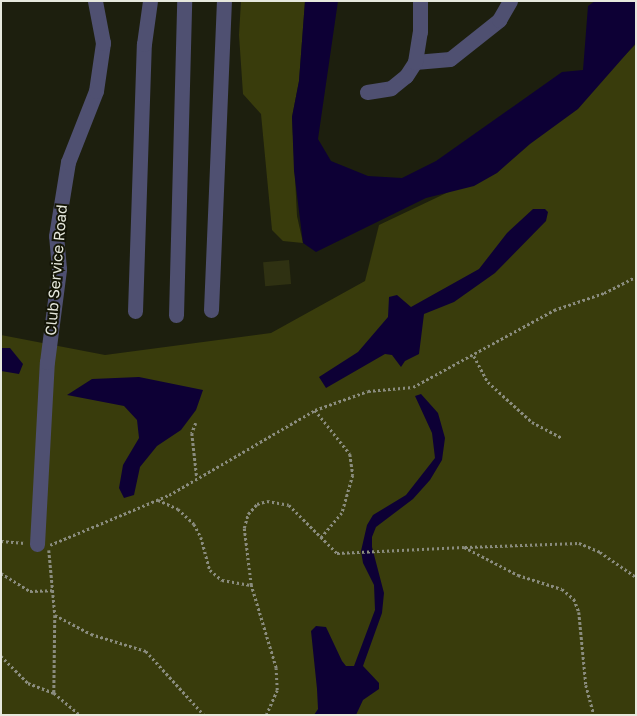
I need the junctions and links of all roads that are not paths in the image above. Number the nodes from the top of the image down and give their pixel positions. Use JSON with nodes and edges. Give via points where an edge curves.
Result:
{"nodes":[{"id":1,"x":95,"y":1,"type":"edge"},
{"id":2,"x":150,"y":1,"type":"edge"},
{"id":3,"x":184,"y":1,"type":"edge"},
{"id":4,"x":224,"y":1,"type":"edge"},
{"id":5,"x":420,"y":1,"type":"edge"},
{"id":6,"x":510,"y":1,"type":"edge"},
{"id":7,"x":415,"y":62,"type":"junction"},
{"id":8,"x":367,"y":92,"type":"dead end"},
{"id":9,"x":211,"y":310,"type":"dead end"},
{"id":10,"x":135,"y":311,"type":"dead end"},
{"id":11,"x":176,"y":315,"type":"dead end"},
{"id":12,"x":43,"y":545,"type":"road end"}],
"edges":[{"from":1,"to":12,"type":"street","name":"Club Service Road","via":[[103,43],[96,91],[68,162],[56,236],[59,269],[47,362]]},
{"from":2,"to":10,"type":"street","via":[[144,44]]},
{"from":3,"to":11,"type":"street"},
{"from":4,"to":9,"type":"street"},
{"from":5,"to":7,"type":"street","via":[[420,32]]},
{"from":6,"to":7,"type":"street","via":[[499,20],[450,59]]},
{"from":7,"to":8,"type":"street","via":[[406,76],[391,88]]}]}
